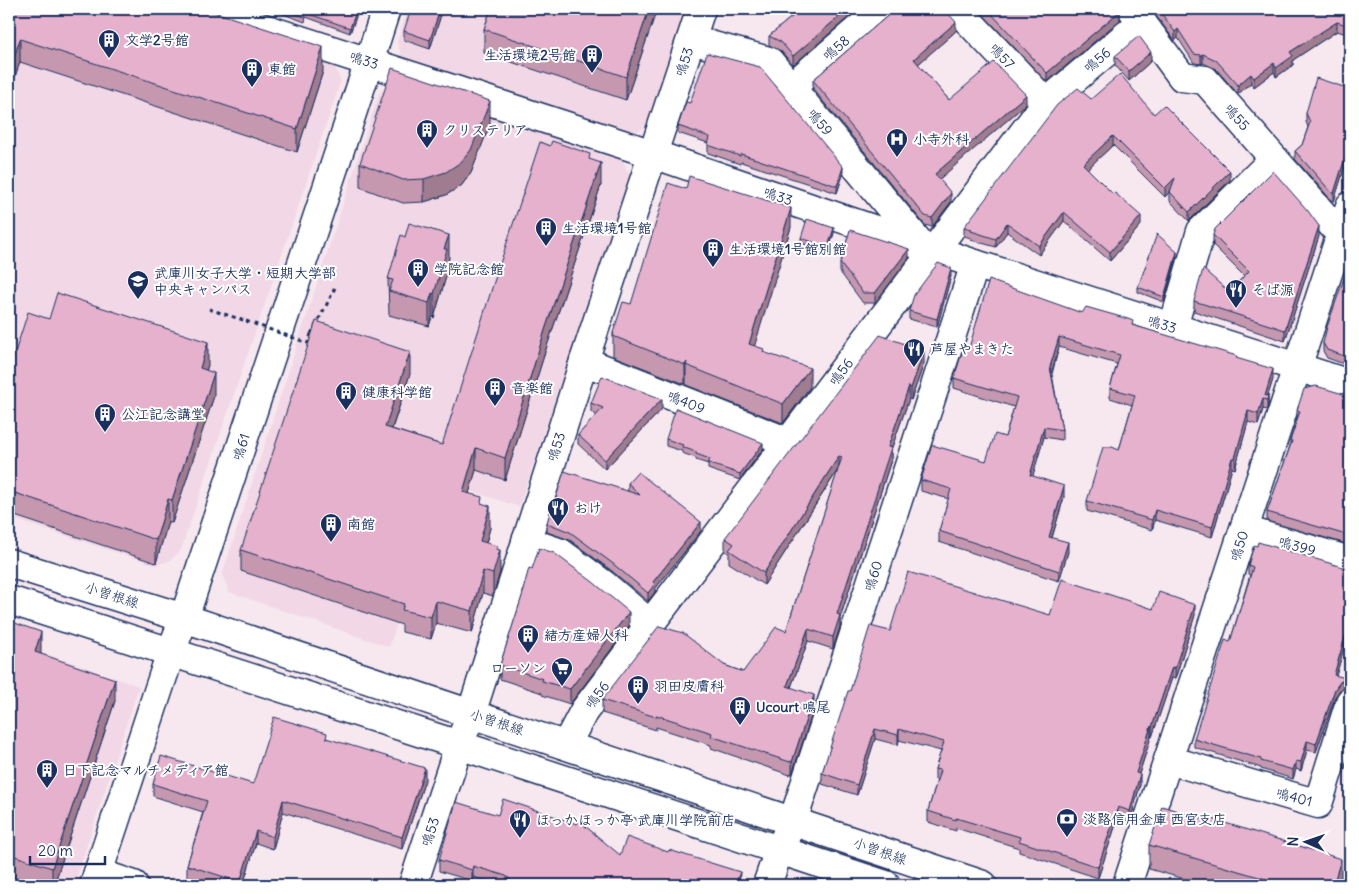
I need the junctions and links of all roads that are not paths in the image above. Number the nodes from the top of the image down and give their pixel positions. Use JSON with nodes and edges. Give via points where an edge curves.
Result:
{"nodes":[{"id":1,"x":205,"y":9,"type":"edge"},
{"id":2,"x":386,"y":9,"type":"edge"},
{"id":3,"x":701,"y":9,"type":"edge"},
{"id":4,"x":882,"y":9,"type":"edge"},
{"id":5,"x":957,"y":9,"type":"edge"},
{"id":6,"x":1136,"y":16,"type":"edge"},
{"id":7,"x":262,"y":18,"type":"edge"},
{"id":8,"x":691,"y":40,"type":"junction"},
{"id":9,"x":369,"y":62,"type":"junction"},
{"id":10,"x":790,"y":87,"type":"junction"},
{"id":11,"x":1046,"y":103,"type":"junction"},
{"id":12,"x":653,"y":154,"type":"junction"},
{"id":13,"x":1274,"y":159,"type":"junction"},
{"id":14,"x":1346,"y":224,"type":"edge"},
{"id":15,"x":928,"y":248,"type":"junction"},
{"id":16,"x":975,"y":264,"type":"junction"},
{"id":17,"x":1173,"y":327,"type":"junction"},
{"id":18,"x":584,"y":361,"type":"junction"},
{"id":19,"x":1298,"y":367,"type":"junction"},
{"id":20,"x":1350,"y":384,"type":"edge"},
{"id":21,"x":788,"y":442,"type":"junction"},
{"id":22,"x":1244,"y":530,"type":"junction"},
{"id":23,"x":526,"y":541,"type":"junction"},
{"id":24,"x":1350,"y":561,"type":"edge"},
{"id":25,"x":9,"y":563,"type":"edge"},
{"id":26,"x":9,"y":600,"type":"edge"},
{"id":27,"x":184,"y":618,"type":"junction"},
{"id":28,"x":650,"y":624,"type":"junction"},
{"id":29,"x":171,"y":652,"type":"junction"},
{"id":30,"x":472,"y":714,"type":"junction"},
{"id":31,"x":1348,"y":716,"type":"edge"},
{"id":32,"x":460,"y":745,"type":"junction"},
{"id":33,"x":566,"y":745,"type":"junction"},
{"id":34,"x":1169,"y":760,"type":"junction"},
{"id":35,"x":793,"y":821,"type":"junction"},
{"id":36,"x":778,"y":850,"type":"junction"},
{"id":37,"x":96,"y":879,"type":"edge"},
{"id":38,"x":134,"y":885,"type":"edge"},
{"id":39,"x":412,"y":885,"type":"edge"},
{"id":40,"x":767,"y":885,"type":"edge"},
{"id":41,"x":886,"y":885,"type":"edge"},
{"id":42,"x":983,"y":885,"type":"edge"},
{"id":43,"x":1127,"y":885,"type":"edge"}],
"edges":[{"from":1,"to":7,"type":"street","name":"鳴33"},
{"from":2,"to":9,"type":"street","name":"鳴61"},
{"from":3,"to":8,"type":"street","name":"鳴53"},
{"from":4,"to":10,"type":"street","name":"鳴58"},
{"from":5,"to":11,"type":"street","name":"鳴57"},
{"from":6,"to":11,"type":"street","name":"鳴56"},
{"from":6,"to":13,"type":"street","name":"鳴55","via":[[1182,77],[1205,80]]},
{"from":7,"to":9,"type":"street","name":"鳴33"},
{"from":8,"to":10,"type":"street","name":"鳴59","via":[[769,61]]},
{"from":8,"to":12,"type":"street","name":"鳴53"},
{"from":9,"to":12,"type":"street","name":"鳴33"},
{"from":9,"to":27,"type":"street","name":"鳴61"},
{"from":10,"to":15,"type":"street","name":"鳴59"},
{"from":11,"to":15,"type":"street","name":"鳴56"},
{"from":12,"to":15,"type":"street","name":"鳴33"},
{"from":12,"to":18,"type":"street","name":"鳴53"},
{"from":13,"to":14,"type":"street","name":"鳴55"},
{"from":13,"to":17,"type":"street","via":[[1201,231]]},
{"from":14,"to":19,"type":"street","name":"鳴50"},
{"from":15,"to":16,"type":"street","name":"鳴33"},
{"from":15,"to":21,"type":"street","name":"鳴56"},
{"from":16,"to":17,"type":"street","name":"鳴33"},
{"from":16,"to":35,"type":"street","name":"鳴60"},
{"from":17,"to":19,"type":"street","name":"鳴33"},
{"from":18,"to":21,"type":"street","name":"鳴409"},
{"from":18,"to":23,"type":"street","name":"鳴53"},
{"from":19,"to":20,"type":"street","name":"鳴33"},
{"from":19,"to":22,"type":"street","name":"鳴50"},
{"from":21,"to":28,"type":"street","name":"鳴56"},
{"from":22,"to":24,"type":"street","name":"鳴399"},
{"from":22,"to":34,"type":"street","name":"鳴50"},
{"from":23,"to":28,"type":"street","via":[[561,553]]},
{"from":23,"to":30,"type":"street","name":"鳴53"},
{"from":25,"to":27,"type":"street","name":"小曽根線"},
{"from":26,"to":29,"type":"street"},
{"from":27,"to":29,"type":"street","name":"鳴61"},
{"from":27,"to":30,"type":"street","name":"小曽根線"},
{"from":28,"to":33,"type":"street","name":"鳴56","via":[[584,711]]},
{"from":29,"to":32,"type":"street"},
{"from":29,"to":37,"type":"street","name":"鳴61"},
{"from":30,"to":32,"type":"street","name":"鳴53"},
{"from":30,"to":33,"type":"street","name":"小曽根線"},
{"from":31,"to":34,"type":"street","name":"鳴401","via":[[1318,804]]},
{"from":32,"to":36,"type":"street"},
{"from":32,"to":39,"type":"street","name":"鳴53"},
{"from":33,"to":35,"type":"street","name":"小曽根線"},
{"from":34,"to":43,"type":"street","name":"鳴50"},
{"from":35,"to":36,"type":"street","name":"鳴60"},
{"from":35,"to":42,"type":"street","name":"小曽根線"},
{"from":36,"to":40,"type":"street","name":"鳴60"},
{"from":36,"to":41,"type":"street"},
{"from":37,"to":38,"type":"street"}]}
